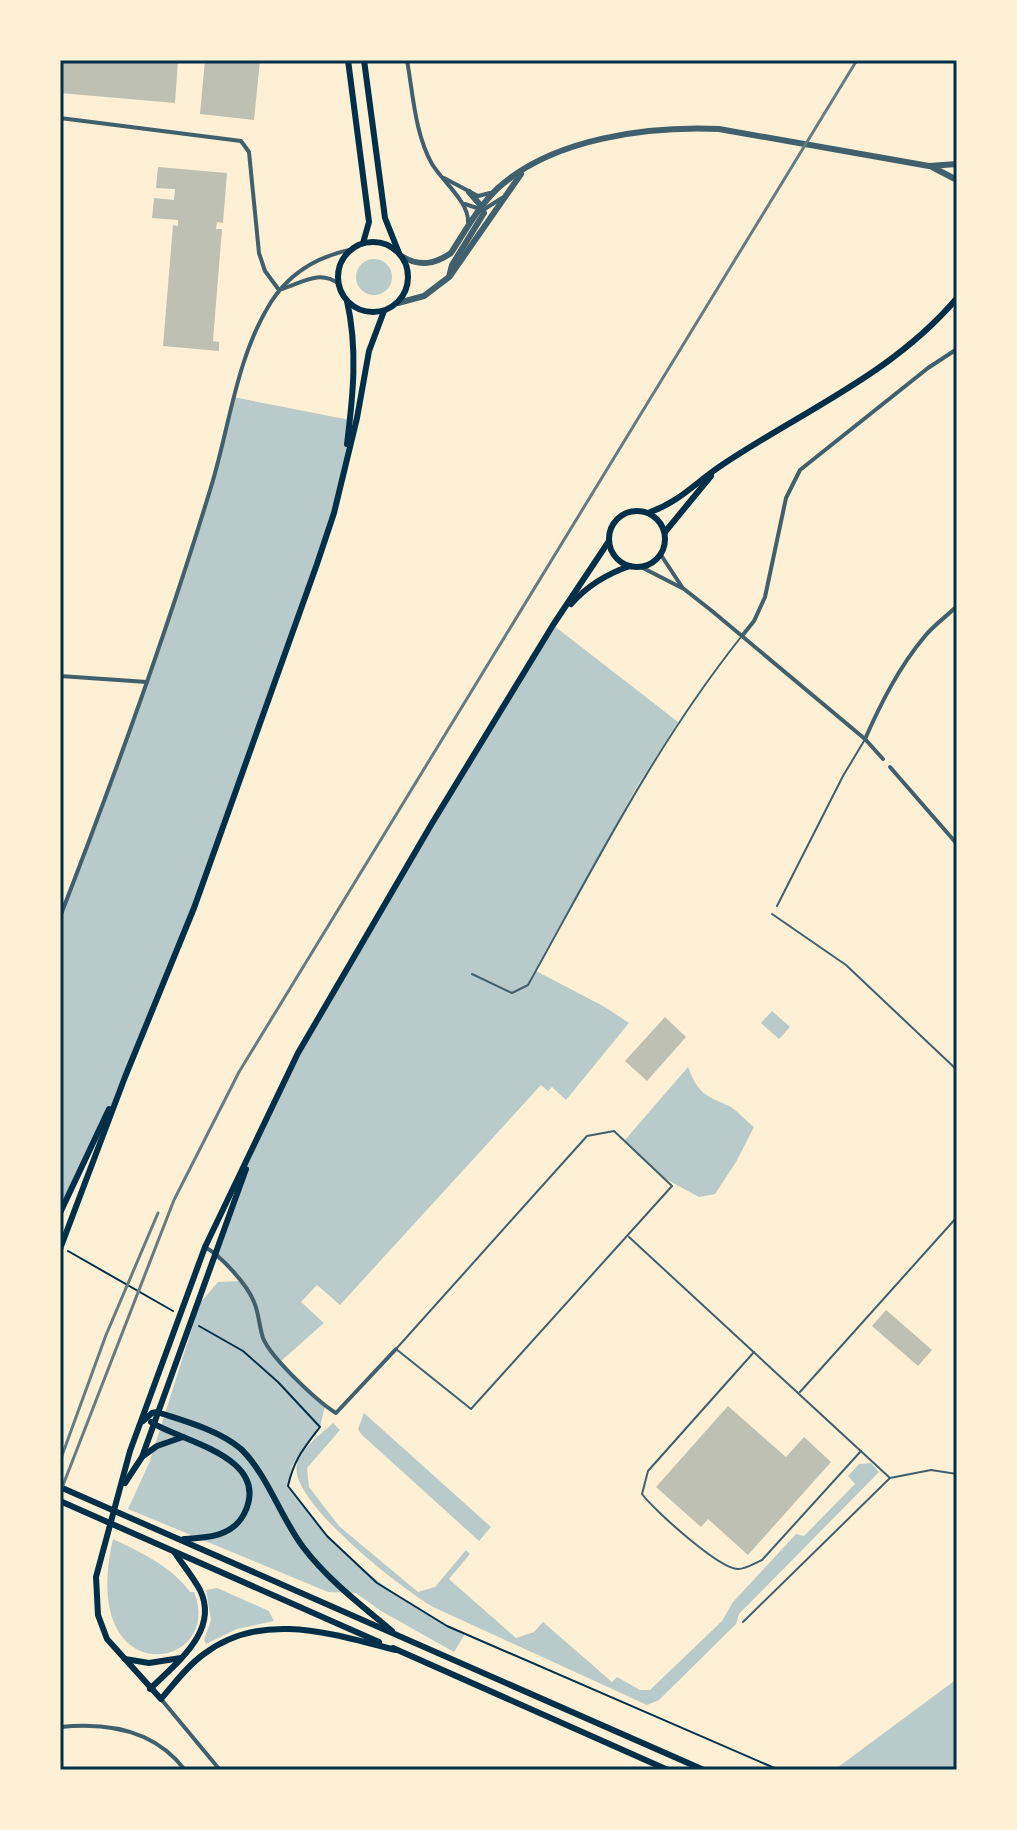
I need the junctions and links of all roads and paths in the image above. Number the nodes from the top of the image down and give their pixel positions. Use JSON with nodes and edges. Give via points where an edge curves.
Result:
{"nodes":[{"id":1,"x":348,"y":60,"type":"edge"},
{"id":2,"x":364,"y":60,"type":"edge"},
{"id":3,"x":407,"y":60,"type":"edge"},
{"id":4,"x":60,"y":118,"type":"edge"},
{"id":5,"x":957,"y":164,"type":"edge"},
{"id":6,"x":929,"y":166,"type":"junction"},
{"id":7,"x":523,"y":171,"type":"junction"},
{"id":8,"x":442,"y":177,"type":"junction"},
{"id":9,"x":957,"y":180,"type":"edge"},
{"id":10,"x":495,"y":191,"type":"junction"},
{"id":11,"x":469,"y":192,"type":"junction"},
{"id":12,"x":503,"y":197,"type":"junction"},
{"id":13,"x":463,"y":202,"type":"junction"},
{"id":14,"x":482,"y":209,"type":"junction"},
{"id":15,"x":468,"y":226,"type":"junction"},
{"id":16,"x":363,"y":243,"type":"junction"},
{"id":17,"x":349,"y":250,"type":"junction"},
{"id":18,"x":401,"y":255,"type":"junction"},
{"id":19,"x":449,"y":277,"type":"junction"},
{"id":20,"x":339,"y":284,"type":"junction"},
{"id":21,"x":279,"y":290,"type":"junction"},
{"id":22,"x":957,"y":298,"type":"edge"},
{"id":23,"x":347,"y":301,"type":"junction"},
{"id":24,"x":398,"y":303,"type":"junction"},
{"id":25,"x":384,"y":311,"type":"junction"},
{"id":26,"x":957,"y":349,"type":"edge"},
{"id":27,"x":344,"y":466,"type":"junction"},
{"id":28,"x":719,"y":467,"type":"junction"},
{"id":29,"x":648,"y":513,"type":"junction"},
{"id":30,"x":665,"y":532,"type":"junction"},
{"id":31,"x":609,"y":541,"type":"junction"},
{"id":32,"x":661,"y":555,"type":"junction"},
{"id":33,"x":630,"y":566,"type":"junction"},
{"id":34,"x":641,"y":567,"type":"junction"},
{"id":35,"x":684,"y":589,"type":"junction"},
{"id":36,"x":957,"y":606,"type":"edge"},
{"id":37,"x":553,"y":625,"type":"junction"},
{"id":38,"x":742,"y":636,"type":"junction"},
{"id":39,"x":60,"y":676,"type":"edge"},
{"id":40,"x":147,"y":682,"type":"junction"},
{"id":41,"x":865,"y":739,"type":"junction"},
{"id":42,"x":883,"y":759,"type":"dead end"},
{"id":43,"x":890,"y":767,"type":"dead end"},
{"id":44,"x":957,"y":844,"type":"edge"},
{"id":45,"x":777,"y":906,"type":"dead end"},
{"id":46,"x":772,"y":914,"type":"dead end"},
{"id":47,"x":60,"y":917,"type":"edge"},
{"id":48,"x":472,"y":974,"type":"dead end"},
{"id":49,"x":957,"y":1070,"type":"edge"},
{"id":50,"x":125,"y":1077,"type":"junction"},
{"id":51,"x":256,"y":1140,"type":"junction"},
{"id":52,"x":60,"y":1213,"type":"edge"},
{"id":53,"x":957,"y":1217,"type":"edge"},
{"id":54,"x":629,"y":1236,"type":"junction"},
{"id":55,"x":205,"y":1247,"type":"junction"},
{"id":56,"x":60,"y":1248,"type":"edge"},
{"id":57,"x":214,"y":1253,"type":"junction"},
{"id":58,"x":177,"y":1313,"type":"dead end"},
{"id":59,"x":190,"y":1321,"type":"dead end"},
{"id":60,"x":396,"y":1349,"type":"junction"},
{"id":61,"x":754,"y":1352,"type":"junction"},
{"id":62,"x":799,"y":1393,"type":"junction"},
{"id":63,"x":146,"y":1412,"type":"junction"},
{"id":64,"x":157,"y":1412,"type":"junction"},
{"id":65,"x":153,"y":1424,"type":"junction"},
{"id":66,"x":183,"y":1437,"type":"junction"},
{"id":67,"x":861,"y":1451,"type":"junction"},
{"id":68,"x":142,"y":1457,"type":"junction"},
{"id":69,"x":957,"y":1474,"type":"edge"},
{"id":70,"x":890,"y":1478,"type":"junction"},
{"id":71,"x":60,"y":1487,"type":"edge"},
{"id":72,"x":123,"y":1487,"type":"junction"},
{"id":73,"x":60,"y":1501,"type":"edge"},
{"id":74,"x":181,"y":1539,"type":"junction"},
{"id":75,"x":174,"y":1552,"type":"junction"},
{"id":76,"x":743,"y":1622,"type":"dead end"},
{"id":77,"x":398,"y":1636,"type":"junction"},
{"id":78,"x":396,"y":1650,"type":"junction"},
{"id":79,"x":181,"y":1658,"type":"junction"},
{"id":80,"x":122,"y":1659,"type":"junction"},
{"id":81,"x":150,"y":1689,"type":"junction"},
{"id":82,"x":161,"y":1699,"type":"junction"},
{"id":83,"x":60,"y":1727,"type":"edge"},
{"id":84,"x":185,"y":1770,"type":"edge"},
{"id":85,"x":220,"y":1770,"type":"edge"},
{"id":86,"x":668,"y":1770,"type":"edge"},
{"id":87,"x":704,"y":1770,"type":"edge"},
{"id":88,"x":779,"y":1770,"type":"edge"}],
"edges":[{"from":1,"to":16,"type":"main road","via":[[369,222]]},
{"from":2,"to":18,"type":"main road","via":[[385,218]]},
{"from":3,"to":8,"type":"street","via":[[418,127]]},
{"from":4,"to":21,"type":"street","via":[[241,141],[249,152],[259,253]]},
{"from":5,"to":6,"type":"street"},
{"from":6,"to":7,"type":"street","via":[[691,128],[586,142],[548,155]]},
{"from":6,"to":9,"type":"street"},
{"from":7,"to":10,"type":"street"},
{"from":7,"to":12,"type":"street"},
{"from":8,"to":11,"type":"street"},
{"from":8,"to":13,"type":"street"},
{"from":10,"to":11,"type":"street","via":[[478,196]]},
{"from":10,"to":14,"type":"street"},
{"from":11,"to":14,"type":"street"},
{"from":12,"to":14,"type":"street"},
{"from":12,"to":19,"type":"street"},
{"from":13,"to":14,"type":"street"},
{"from":13,"to":15,"type":"street"},
{"from":14,"to":15,"type":"street"},
{"from":14,"to":19,"type":"street"},
{"from":15,"to":18,"type":"street","via":[[442,258],[419,264]]},
{"from":16,"to":17,"type":"main road"},
{"from":16,"to":18,"type":"main road","via":[[387,244]]},
{"from":17,"to":20,"type":"main road","via":[[340,265]]},
{"from":17,"to":21,"type":"street","via":[[296,273]]},
{"from":18,"to":24,"type":"main road","via":[[408,283]]},
{"from":19,"to":24,"type":"street","via":[[424,296]]},
{"from":20,"to":21,"type":"street","via":[[321,276]]},
{"from":20,"to":23,"type":"main road"},
{"from":21,"to":40,"type":"street","via":[[247,353],[212,484]]},
{"from":22,"to":28,"type":"main road","via":[[907,349],[870,376]]},
{"from":23,"to":25,"type":"main road","via":[[363,311]]},
{"from":23,"to":27,"type":"main road","via":[[355,376]]},
{"from":24,"to":25,"type":"main road"},
{"from":25,"to":27,"type":"main road","via":[[369,351]]},
{"from":26,"to":38,"type":"street","via":[[800,470],[786,498],[765,597]]},
{"from":27,"to":50,"type":"main road","via":[[317,564],[199,893]]},
{"from":28,"to":29,"type":"main road","via":[[670,505]]},
{"from":28,"to":30,"type":"main road"},
{"from":29,"to":30,"type":"main road"},
{"from":29,"to":31,"type":"main road","via":[[629,512],[615,522]]},
{"from":30,"to":32,"type":"main road"},
{"from":31,"to":33,"type":"main road","via":[[618,558]]},
{"from":31,"to":37,"type":"main road"},
{"from":32,"to":34,"type":"main road"},
{"from":32,"to":35,"type":"street"},
{"from":33,"to":34,"type":"main road"},
{"from":33,"to":37,"type":"main road","via":[[606,574],[582,592]]},
{"from":34,"to":35,"type":"street"},
{"from":35,"to":38,"type":"street"},
{"from":36,"to":41,"type":"street","via":[[905,663]]},
{"from":37,"to":51,"type":"main road","via":[[298,1053]]},
{"from":38,"to":41,"type":"street"},
{"from":38,"to":48,"type":"lane","via":[[640,782],[528,985],[512,993]]},
{"from":39,"to":40,"type":"street"},
{"from":40,"to":47,"type":"street"},
{"from":41,"to":42,"type":"street"},
{"from":41,"to":45,"type":"lane"},
{"from":43,"to":44,"type":"street"},
{"from":46,"to":49,"type":"lane","via":[[846,965]]},
{"from":50,"to":52,"type":"main road"},
{"from":50,"to":56,"type":"main road"},
{"from":51,"to":55,"type":"main road"},
{"from":51,"to":57,"type":"main road"},
{"from":53,"to":62,"type":"lane"},
{"from":54,"to":60,"type":"lane","via":[[471,1409]]},
{"from":54,"to":60,"type":"lane","via":[[672,1186],[614,1131],[587,1136]]},
{"from":54,"to":61,"type":"lane"},
{"from":55,"to":57,"type":"street"},
{"from":55,"to":63,"type":"main road"},
{"from":56,"to":58,"type":"path"},
{"from":57,"to":60,"type":"street","via":[[254,1300],[264,1340],[279,1362],[336,1413]]},
{"from":57,"to":64,"type":"main road"},
{"from":59,"to":88,"type":"path","via":[[243,1351],[320,1427],[292,1466],[288,1486],[327,1536],[377,1583],[465,1634]]},
{"from":61,"to":62,"type":"lane"},
{"from":61,"to":67,"type":"lane","via":[[648,1471],[642,1494],[653,1508],[722,1564],[749,1566],[762,1560]]},
{"from":62,"to":67,"type":"lane"},
{"from":63,"to":64,"type":"main road"},
{"from":63,"to":65,"type":"main road"},
{"from":63,"to":72,"type":"main road"},
{"from":64,"to":65,"type":"main road"},
{"from":64,"to":77,"type":"main road","via":[[213,1432],[241,1450],[305,1550]]},
{"from":65,"to":66,"type":"main road"},
{"from":65,"to":68,"type":"main road"},
{"from":66,"to":68,"type":"main road"},
{"from":66,"to":74,"type":"main road","via":[[230,1460],[248,1491],[245,1512],[234,1527],[211,1537]]},
{"from":67,"to":70,"type":"lane"},
{"from":68,"to":72,"type":"main road"},
{"from":69,"to":70,"type":"lane","via":[[931,1470]]},
{"from":70,"to":76,"type":"lane"},
{"from":71,"to":74,"type":"main road"},
{"from":72,"to":80,"type":"main road","via":[[98,1564],[96,1591],[102,1628]]},
{"from":73,"to":75,"type":"main road"},
{"from":74,"to":77,"type":"main road"},
{"from":75,"to":78,"type":"main road"},
{"from":75,"to":79,"type":"main road","via":[[199,1589],[205,1614],[200,1635]]},
{"from":77,"to":87,"type":"main road"},
{"from":78,"to":82,"type":"main road","via":[[309,1630],[244,1634],[204,1654]]},
{"from":78,"to":86,"type":"main road"},
{"from":79,"to":80,"type":"main road","via":[[139,1663]]},
{"from":79,"to":81,"type":"main road"},
{"from":80,"to":81,"type":"main road"},
{"from":81,"to":82,"type":"main road"},
{"from":82,"to":85,"type":"street"},
{"from":83,"to":84,"type":"street","via":[[131,1730],[156,1742]]}]}
